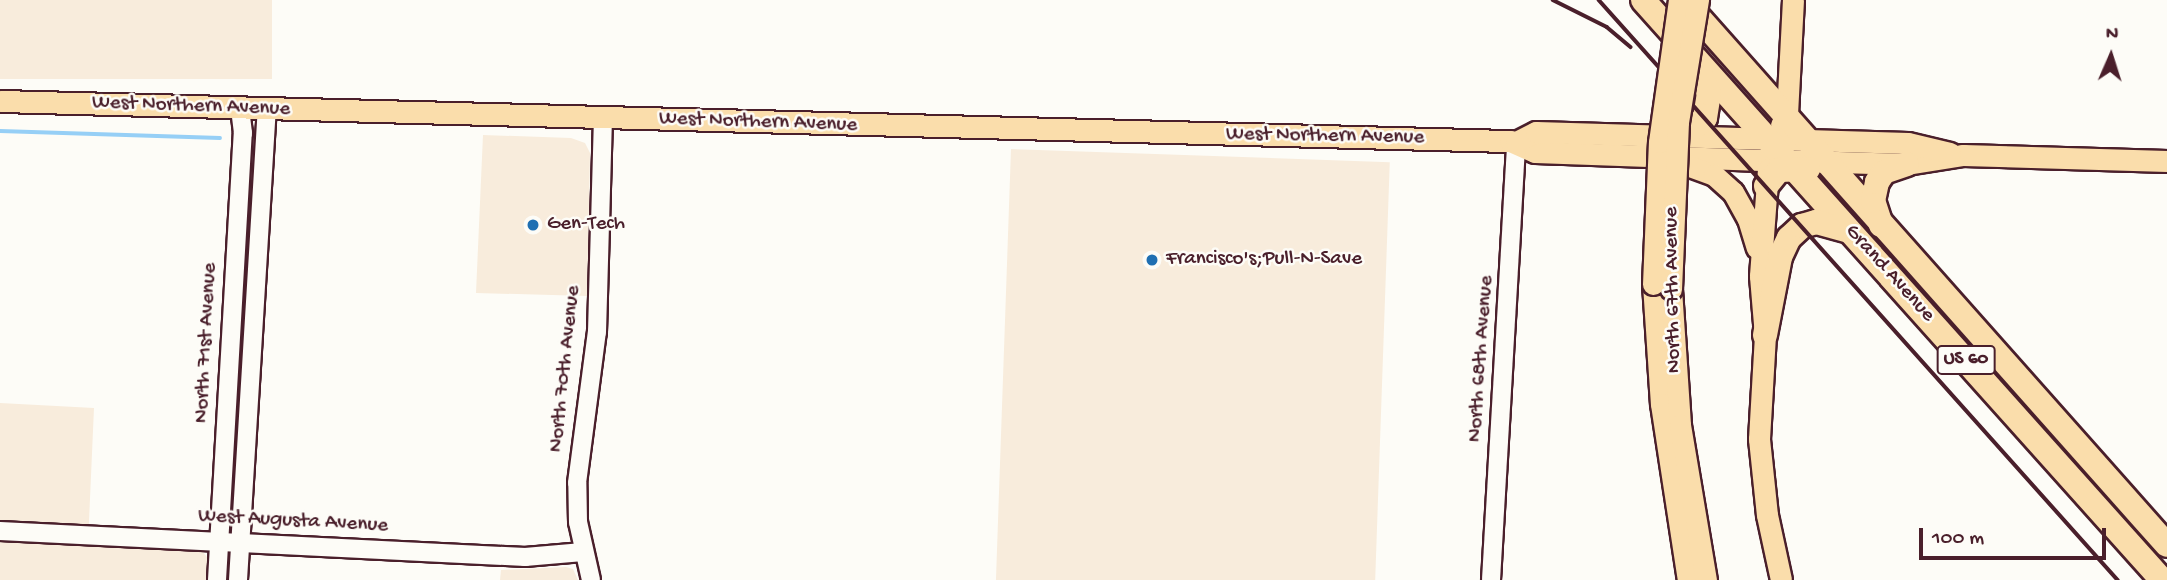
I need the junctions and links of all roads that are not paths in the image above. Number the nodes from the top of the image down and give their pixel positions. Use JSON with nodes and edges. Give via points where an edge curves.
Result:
{"nodes":[{"id":1,"x":1643,"y":0,"type":"edge"},
{"id":2,"x":1681,"y":0,"type":"edge"},
{"id":3,"x":1698,"y":0,"type":"edge"},
{"id":4,"x":1793,"y":0,"type":"edge"},
{"id":5,"x":1677,"y":38,"type":"junction"},
{"id":6,"x":0,"y":102,"type":"edge"},
{"id":7,"x":240,"y":109,"type":"junction"},
{"id":8,"x":267,"y":110,"type":"junction"},
{"id":9,"x":1787,"y":114,"type":"junction"},
{"id":10,"x":603,"y":118,"type":"junction"},
{"id":11,"x":1671,"y":136,"type":"junction"},
{"id":12,"x":1808,"y":140,"type":"junction"},
{"id":13,"x":1517,"y":142,"type":"junction"},
{"id":14,"x":1963,"y":155,"type":"junction"},
{"id":15,"x":1641,"y":156,"type":"junction"},
{"id":16,"x":1781,"y":156,"type":"junction"},
{"id":17,"x":2167,"y":161,"type":"edge"},
{"id":18,"x":1907,"y":164,"type":"junction"},
{"id":19,"x":1833,"y":171,"type":"junction"},
{"id":20,"x":1766,"y":186,"type":"joint"},
{"id":21,"x":1882,"y":229,"type":"junction"},
{"id":22,"x":1851,"y":232,"type":"junction"},
{"id":23,"x":1760,"y":266,"type":"junction"},
{"id":24,"x":1662,"y":287,"type":"junction"},
{"id":25,"x":1765,"y":335,"type":"junction"},
{"id":26,"x":0,"y":531,"type":"edge"},
{"id":27,"x":219,"y":540,"type":"junction"},
{"id":28,"x":240,"y":541,"type":"junction"},
{"id":29,"x":2167,"y":545,"type":"edge"},
{"id":30,"x":583,"y":552,"type":"junction"},
{"id":31,"x":217,"y":580,"type":"edge"},
{"id":32,"x":238,"y":580,"type":"edge"},
{"id":33,"x":591,"y":580,"type":"edge"},
{"id":34,"x":1491,"y":580,"type":"edge"},
{"id":35,"x":1688,"y":580,"type":"edge"},
{"id":36,"x":1706,"y":580,"type":"edge"},
{"id":37,"x":1781,"y":580,"type":"edge"},
{"id":38,"x":2162,"y":580,"type":"edge"}],
"edges":[{"from":1,"to":5,"type":"highway","name":"Grand Avenue","number":"US 60"},
{"from":2,"to":9,"type":"highway","name":"Grand Avenue","number":"US 60"},
{"from":2,"to":24,"type":"main road","name":"North 67th Avenue","bridge":true,"via":[[1659,142]]},
{"from":3,"to":24,"type":"main road","name":"North 67th Avenue","bridge":true,"via":[[1678,122]]},
{"from":4,"to":9,"type":"main road"},
{"from":5,"to":11,"type":"highway","via":[[1707,85],[1709,102],[1695,129]]},
{"from":5,"to":16,"type":"highway","name":"Grand Avenue","number":"US 60"},
{"from":6,"to":7,"type":"main road","name":"West Northern Avenue"},
{"from":7,"to":8,"type":"main road","name":"West Northern Avenue"},
{"from":7,"to":27,"type":"street","name":"North 71st Avenue","via":[[242,152]]},
{"from":8,"to":10,"type":"main road","name":"West Northern Avenue"},
{"from":8,"to":28,"type":"street"},
{"from":9,"to":12,"type":"highway","name":"Grand Avenue","number":"US 60"},
{"from":9,"to":16,"type":"main road"},
{"from":10,"to":13,"type":"main road","name":"West Northern Avenue"},
{"from":10,"to":30,"type":"street","name":"North 70th Avenue","via":[[597,332],[577,483]]},
{"from":11,"to":13,"type":"main road","name":"West Northern Avenue","via":[[1536,132]]},
{"from":11,"to":16,"type":"main road","name":"West Northern Avenue"},
{"from":12,"to":14,"type":"main road","name":"West Northern Avenue","via":[[1908,143]]},
{"from":12,"to":16,"type":"main road","name":"West Northern Avenue"},
{"from":12,"to":19,"type":"highway","name":"Grand Avenue","number":"US 60"},
{"from":13,"to":15,"type":"main road","name":"West Northern Avenue","via":[[1535,152]]},
{"from":13,"to":34,"type":"street","name":"North 68th Avenue"},
{"from":14,"to":17,"type":"main road","name":"West Northern Avenue"},
{"from":14,"to":18,"type":"main road","name":"West Northern Avenue"},
{"from":15,"to":16,"type":"main road","name":"West Northern Avenue"},
{"from":15,"to":23,"type":"main road","via":[[1702,169],[1724,183],[1748,219]]},
{"from":16,"to":19,"type":"highway"},
{"from":16,"to":20,"type":"highway"},
{"from":16,"to":22,"type":"highway","name":"Grand Avenue","number":"US 60"},
{"from":18,"to":19,"type":"main road","name":"West Northern Avenue"},
{"from":18,"to":21,"type":"highway","via":[[1884,172],[1877,182],[1873,201]]},
{"from":19,"to":21,"type":"highway","name":"Grand Avenue","number":"US 60"},
{"from":20,"to":23,"type":"main road"},
{"from":21,"to":29,"type":"highway","name":"Grand Avenue","number":"US 60"},
{"from":22,"to":25,"type":"highway","via":[[1816,222],[1802,226],[1789,238],[1780,257]]},
{"from":22,"to":38,"type":"highway","name":"Grand Avenue","number":"US 60"},
{"from":23,"to":25,"type":"main road"},
{"from":24,"to":35,"type":"main road","name":"North 67th Avenue","via":[[1661,404]]},
{"from":24,"to":36,"type":"main road","name":"North 67th Avenue"},
{"from":25,"to":37,"type":"main road","via":[[1760,466]]},
{"from":26,"to":27,"type":"street","name":"West Augusta Avenue"},
{"from":27,"to":28,"type":"street","name":"West Augusta Avenue"},
{"from":27,"to":31,"type":"street","name":"North 71st Avenue"},
{"from":28,"to":30,"type":"street","name":"West Augusta Avenue","via":[[525,557]]},
{"from":28,"to":32,"type":"street"},
{"from":30,"to":33,"type":"street","name":"North 70th Avenue"}]}
